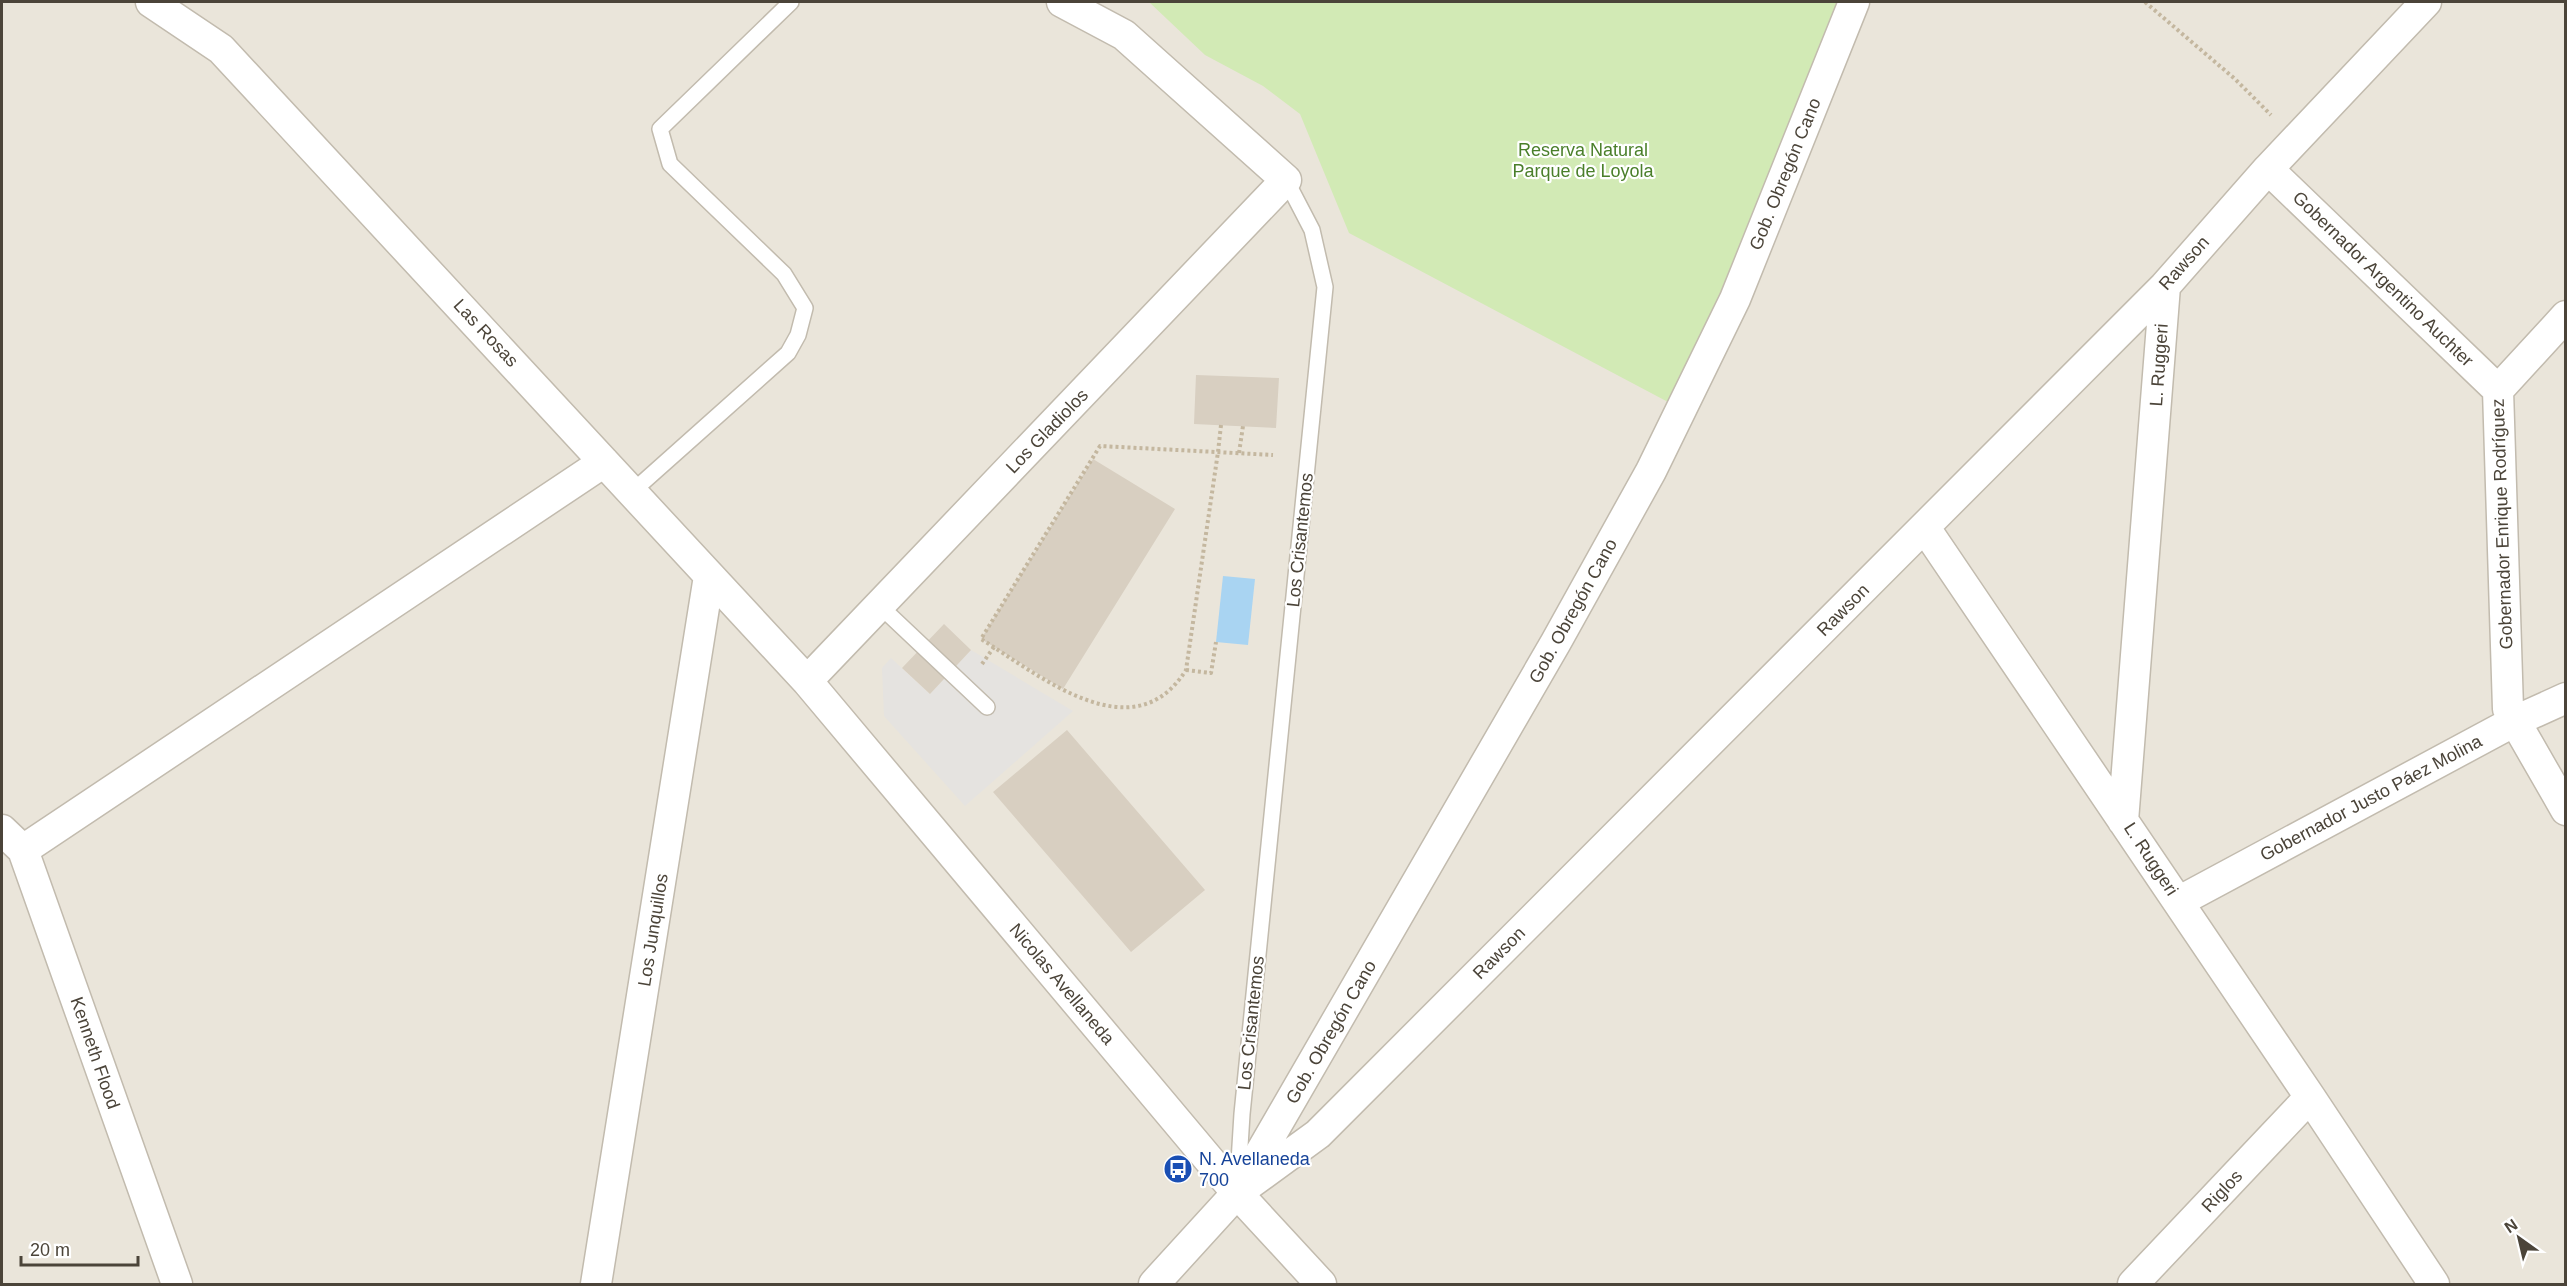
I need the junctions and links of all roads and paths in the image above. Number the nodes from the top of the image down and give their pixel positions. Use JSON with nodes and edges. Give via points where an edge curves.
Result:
{"nodes":[{"id":1,"x":151,"y":2,"type":"edge"},
{"id":2,"x":791,"y":2,"type":"edge"},
{"id":3,"x":1062,"y":2,"type":"edge"},
{"id":4,"x":1854,"y":2,"type":"edge"},
{"id":5,"x":2145,"y":2,"type":"edge"},
{"id":6,"x":2426,"y":2,"type":"edge"},
{"id":7,"x":2295,"y":139,"type":"junction"},
{"id":8,"x":2268,"y":169,"type":"junction"},
{"id":9,"x":1286,"y":180,"type":"junction"},
{"id":10,"x":2165,"y":286,"type":"junction"},
{"id":11,"x":2565,"y":316,"type":"edge"},
{"id":12,"x":2498,"y":390,"type":"junction"},
{"id":13,"x":1221,"y":425,"type":"dead end"},
{"id":14,"x":1243,"y":426,"type":"dead end"},
{"id":15,"x":1218,"y":452,"type":"junction"},
{"id":16,"x":1239,"y":453,"type":"junction"},
{"id":17,"x":1273,"y":455,"type":"dead end"},
{"id":18,"x":604,"y":462,"type":"junction"},
{"id":19,"x":632,"y":492,"type":"junction"},
{"id":20,"x":1924,"y":528,"type":"junction"},
{"id":21,"x":709,"y":576,"type":"junction"},
{"id":22,"x":879,"y":605,"type":"junction"},
{"id":23,"x":1216,"y":642,"type":"dead end"},
{"id":24,"x":1186,"y":670,"type":"junction"},
{"id":25,"x":807,"y":681,"type":"junction"},
{"id":26,"x":2565,"y":698,"type":"edge"},
{"id":27,"x":987,"y":707,"type":"dead end"},
{"id":28,"x":2513,"y":722,"type":"junction"},
{"id":29,"x":2565,"y":810,"type":"edge"},
{"id":30,"x":2123,"y":821,"type":"junction"},
{"id":31,"x":2,"y":830,"type":"edge"},
{"id":32,"x":23,"y":850,"type":"junction"},
{"id":33,"x":2178,"y":902,"type":"junction"},
{"id":34,"x":2310,"y":1097,"type":"junction"},
{"id":35,"x":1237,"y":1193,"type":"junction"},
{"id":36,"x":177,"y":1284,"type":"edge"},
{"id":37,"x":596,"y":1284,"type":"edge"},
{"id":38,"x":1154,"y":1284,"type":"edge"},
{"id":39,"x":1321,"y":1284,"type":"edge"},
{"id":40,"x":2133,"y":1284,"type":"edge"},
{"id":41,"x":2434,"y":1284,"type":"edge"}],
"edges":[{"from":1,"to":18,"type":"street","name":"Las Rosas","via":[[221,49]]},
{"from":2,"to":19,"type":"lane","via":[[660,129],[670,164],[784,274],[805,308],[798,335],[788,353]]},
{"from":3,"to":9,"type":"street","name":"Los Crisantemos","via":[[1124,35]]},
{"from":4,"to":35,"type":"street","name":"Gob. Obregón Cano","via":[[1735,300],[1651,471]]},
{"from":5,"to":7,"type":"path","via":[[2235,79]]},
{"from":6,"to":7,"type":"street","name":"Rawson"},
{"from":7,"to":8,"type":"street","name":"Rawson"},
{"from":8,"to":10,"type":"street","name":"Rawson"},
{"from":8,"to":12,"type":"street","name":"Gobernador Argentino Auchter"},
{"from":9,"to":22,"type":"street","name":"Los Gladiolos"},
{"from":9,"to":35,"type":"lane","name":"Los Crisantemos","via":[[1312,230],[1325,287]]},
{"from":10,"to":20,"type":"street","name":"Rawson"},
{"from":10,"to":30,"type":"street","name":"L. Ruggeri"},
{"from":11,"to":12,"type":"street","name":"Gobernador Enrique Rodríguez"},
{"from":12,"to":28,"type":"street","name":"Gobernador Enrique Rodríguez","via":[[2508,709]]},
{"from":13,"to":15,"type":"path"},
{"from":14,"to":16,"type":"path"},
{"from":15,"to":16,"type":"path"},
{"from":15,"to":24,"type":"path"},
{"from":15,"to":24,"type":"path","via":[[1100,446],[981,639],[1083,700],[1108,706],[1137,707],[1160,698],[1176,686]]},
{"from":16,"to":17,"type":"path"},
{"from":18,"to":19,"type":"street","name":"Las Rosas"},
{"from":18,"to":32,"type":"street"},
{"from":19,"to":21,"type":"street","name":"Las Rosas"},
{"from":20,"to":30,"type":"street"},
{"from":20,"to":35,"type":"street","name":"Rawson","via":[[1318,1134]]},
{"from":21,"to":25,"type":"street","name":"Las Rosas"},
{"from":21,"to":37,"type":"street","name":"Los Junquillos"},
{"from":22,"to":25,"type":"street","name":"Los Gladiolos"},
{"from":22,"to":27,"type":"lane"},
{"from":23,"to":24,"type":"path","via":[[1211,673]]},
{"from":25,"to":35,"type":"street","name":"Nicolas Avellaneda"},
{"from":26,"to":28,"type":"street","name":"Gobernador Justo Páez Molina"},
{"from":28,"to":29,"type":"street","name":"Gobernador Enrique Rodríguez"},
{"from":28,"to":33,"type":"street","name":"Gobernador Justo Páez Molina"},
{"from":30,"to":33,"type":"street","name":"L. Ruggeri"},
{"from":31,"to":32,"type":"street","name":"Kenneth Flood"},
{"from":32,"to":36,"type":"street","name":"Kenneth Flood"},
{"from":33,"to":34,"type":"street","name":"L. Ruggeri"},
{"from":34,"to":40,"type":"street","name":"Riglos"},
{"from":34,"to":41,"type":"street","name":"L. Ruggeri"},
{"from":35,"to":38,"type":"street"},
{"from":35,"to":39,"type":"street","name":"Nicolas Avellaneda"}]}
